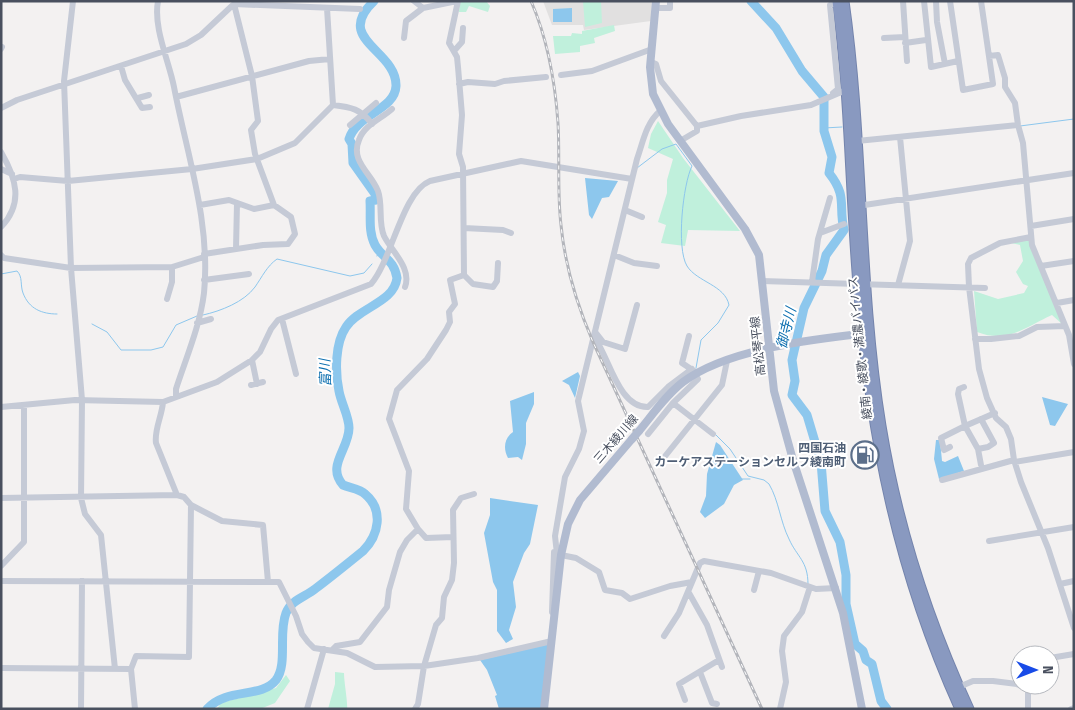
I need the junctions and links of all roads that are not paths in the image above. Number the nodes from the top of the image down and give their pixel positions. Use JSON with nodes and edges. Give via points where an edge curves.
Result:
{"nodes":[{"id":1,"x":73,"y":1,"type":"edge"},
{"id":2,"x":158,"y":1,"type":"edge"},
{"id":3,"x":225,"y":1,"type":"edge"},
{"id":4,"x":414,"y":1,"type":"edge"},
{"id":5,"x":458,"y":1,"type":"edge"},
{"id":6,"x":670,"y":1,"type":"edge"},
{"id":7,"x":903,"y":1,"type":"edge"},
{"id":8,"x":924,"y":1,"type":"edge"},
{"id":9,"x":936,"y":1,"type":"edge"},
{"id":10,"x":950,"y":1,"type":"edge"},
{"id":11,"x":981,"y":1,"type":"edge"},
{"id":12,"x":840,"y":2,"type":"edge"},
{"id":13,"x":235,"y":3,"type":"edge"},
{"id":14,"x":656,"y":4,"type":"edge"},
{"id":15,"x":327,"y":8,"type":"junction"},
{"id":16,"x":360,"y":8,"type":"dead end"},
{"id":17,"x":424,"y":8,"type":"junction"},
{"id":18,"x":228,"y":10,"type":"junction"},
{"id":19,"x":463,"y":28,"type":"dead end"},
{"id":20,"x":404,"y":38,"type":"dead end"},
{"id":21,"x":884,"y":38,"type":"dead end"},
{"id":22,"x":905,"y":40,"type":"junction"},
{"id":23,"x":926,"y":40,"type":"junction"},
{"id":24,"x":652,"y":49,"type":"junction"},
{"id":25,"x":454,"y":51,"type":"junction"},
{"id":26,"x":163,"y":53,"type":"junction"},
{"id":27,"x":989,"y":56,"type":"junction"},
{"id":28,"x":330,"y":59,"type":"junction"},
{"id":29,"x":906,"y":61,"type":"dead end"},
{"id":30,"x":651,"y":62,"type":"junction"},
{"id":31,"x":958,"y":62,"type":"junction"},
{"id":32,"x":945,"y":64,"type":"junction"},
{"id":33,"x":121,"y":66,"type":"junction"},
{"id":34,"x":561,"y":75,"type":"dead end"},
{"id":35,"x":252,"y":76,"type":"junction"},
{"id":36,"x":546,"y":77,"type":"dead end"},
{"id":37,"x":459,"y":84,"type":"junction"},
{"id":38,"x":64,"y":85,"type":"junction"},
{"id":39,"x":846,"y":90,"type":"junction"},
{"id":40,"x":149,"y":95,"type":"dead end"},
{"id":41,"x":176,"y":97,"type":"junction"},
{"id":42,"x":138,"y":98,"type":"junction"},
{"id":43,"x":827,"y":99,"type":"junction"},
{"id":44,"x":376,"y":103,"type":"dead end"},
{"id":45,"x":333,"y":105,"type":"junction"},
{"id":46,"x":150,"y":107,"type":"dead end"},
{"id":47,"x":1,"y":108,"type":"edge"},
{"id":48,"x":392,"y":109,"type":"dead end"},
{"id":49,"x":660,"y":111,"type":"junction"},
{"id":50,"x":364,"y":114,"type":"junction"},
{"id":51,"x":372,"y":123,"type":"junction"},
{"id":52,"x":350,"y":124,"type":"dead end"},
{"id":53,"x":1018,"y":124,"type":"junction"},
{"id":54,"x":697,"y":126,"type":"junction"},
{"id":55,"x":900,"y":138,"type":"junction"},
{"id":56,"x":680,"y":141,"type":"junction"},
{"id":57,"x":857,"y":141,"type":"junction"},
{"id":58,"x":1,"y":152,"type":"edge"},
{"id":59,"x":257,"y":159,"type":"junction"},
{"id":60,"x":1,"y":169,"type":"edge"},
{"id":61,"x":192,"y":169,"type":"junction"},
{"id":62,"x":1074,"y":172,"type":"edge"},
{"id":63,"x":463,"y":174,"type":"junction"},
{"id":64,"x":13,"y":176,"type":"junction"},
{"id":65,"x":632,"y":179,"type":"junction"},
{"id":66,"x":1026,"y":180,"type":"junction"},
{"id":67,"x":68,"y":181,"type":"junction"},
{"id":68,"x":830,"y":198,"type":"dead end"},
{"id":69,"x":906,"y":199,"type":"junction"},
{"id":70,"x":237,"y":203,"type":"junction"},
{"id":71,"x":200,"y":205,"type":"junction"},
{"id":72,"x":274,"y":205,"type":"junction"},
{"id":73,"x":857,"y":206,"type":"junction"},
{"id":74,"x":625,"y":210,"type":"junction"},
{"id":75,"x":642,"y":217,"type":"dead end"},
{"id":76,"x":1074,"y":219,"type":"edge"},
{"id":77,"x":843,"y":224,"type":"dead end"},
{"id":78,"x":1031,"y":226,"type":"junction"},
{"id":79,"x":1,"y":227,"type":"edge"},
{"id":80,"x":464,"y":228,"type":"junction"},
{"id":81,"x":511,"y":233,"type":"dead end"},
{"id":82,"x":820,"y":233,"type":"junction"},
{"id":83,"x":1031,"y":237,"type":"junction"},
{"id":84,"x":390,"y":247,"type":"junction"},
{"id":85,"x":236,"y":249,"type":"junction"},
{"id":86,"x":1,"y":255,"type":"edge"},
{"id":87,"x":204,"y":255,"type":"junction"},
{"id":88,"x":614,"y":255,"type":"junction"},
{"id":89,"x":1074,"y":261,"type":"edge"},
{"id":90,"x":498,"y":263,"type":"dead end"},
{"id":91,"x":657,"y":266,"type":"dead end"},
{"id":92,"x":1041,"y":266,"type":"junction"},
{"id":93,"x":172,"y":267,"type":"junction"},
{"id":94,"x":71,"y":268,"type":"junction"},
{"id":95,"x":249,"y":274,"type":"dead end"},
{"id":96,"x":464,"y":275,"type":"junction"},
{"id":97,"x":204,"y":280,"type":"junction"},
{"id":98,"x":762,"y":281,"type":"junction"},
{"id":99,"x":815,"y":282,"type":"junction"},
{"id":100,"x":862,"y":284,"type":"junction"},
{"id":101,"x":898,"y":285,"type":"junction"},
{"id":102,"x":405,"y":287,"type":"dead end"},
{"id":103,"x":969,"y":287,"type":"junction"},
{"id":104,"x":985,"y":288,"type":"dead end"},
{"id":105,"x":167,"y":299,"type":"dead end"},
{"id":106,"x":1074,"y":300,"type":"edge"},
{"id":107,"x":1057,"y":303,"type":"junction"},
{"id":108,"x":638,"y":305,"type":"dead end"},
{"id":109,"x":198,"y":318,"type":"junction"},
{"id":110,"x":211,"y":319,"type":"dead end"},
{"id":111,"x":282,"y":319,"type":"junction"},
{"id":112,"x":1065,"y":326,"type":"junction"},
{"id":113,"x":867,"y":333,"type":"junction"},
{"id":114,"x":595,"y":335,"type":"junction"},
{"id":115,"x":689,"y":336,"type":"dead end"},
{"id":116,"x":975,"y":338,"type":"junction"},
{"id":117,"x":770,"y":349,"type":"junction"},
{"id":118,"x":252,"y":360,"type":"junction"},
{"id":119,"x":727,"y":361,"type":"junction"},
{"id":120,"x":1074,"y":364,"type":"edge"},
{"id":121,"x":695,"y":372,"type":"junction"},
{"id":122,"x":296,"y":374,"type":"dead end"},
{"id":123,"x":257,"y":384,"type":"dead end"},
{"id":124,"x":964,"y":387,"type":"dead end"},
{"id":125,"x":176,"y":396,"type":"junction"},
{"id":126,"x":82,"y":400,"type":"junction"},
{"id":127,"x":163,"y":402,"type":"junction"},
{"id":128,"x":673,"y":403,"type":"junction"},
{"id":129,"x":24,"y":406,"type":"junction"},
{"id":130,"x":1,"y":407,"type":"edge"},
{"id":131,"x":995,"y":414,"type":"junction"},
{"id":132,"x":981,"y":419,"type":"junction"},
{"id":133,"x":694,"y":420,"type":"junction"},
{"id":134,"x":965,"y":426,"type":"junction"},
{"id":135,"x":648,"y":434,"type":"dead end"},
{"id":136,"x":713,"y":434,"type":"dead end"},
{"id":137,"x":950,"y":447,"type":"dead end"},
{"id":138,"x":978,"y":449,"type":"junction"},
{"id":139,"x":1074,"y":452,"type":"edge"},
{"id":140,"x":662,"y":460,"type":"dead end"},
{"id":141,"x":1015,"y":461,"type":"junction"},
{"id":142,"x":981,"y":465,"type":"dead end"},
{"id":143,"x":942,"y":480,"type":"dead end"},
{"id":144,"x":474,"y":494,"type":"dead end"},
{"id":145,"x":177,"y":495,"type":"junction"},
{"id":146,"x":1,"y":498,"type":"edge"},
{"id":147,"x":24,"y":498,"type":"junction"},
{"id":148,"x":81,"y":498,"type":"junction"},
{"id":149,"x":191,"y":505,"type":"junction"},
{"id":150,"x":1074,"y":527,"type":"edge"},
{"id":151,"x":418,"y":529,"type":"junction"},
{"id":152,"x":1042,"y":532,"type":"junction"},
{"id":153,"x":555,"y":536,"type":"junction"},
{"id":154,"x":452,"y":537,"type":"junction"},
{"id":155,"x":563,"y":540,"type":"junction"},
{"id":156,"x":989,"y":541,"type":"dead end"},
{"id":157,"x":561,"y":555,"type":"junction"},
{"id":158,"x":1,"y":566,"type":"edge"},
{"id":159,"x":559,"y":570,"type":"junction"},
{"id":160,"x":759,"y":570,"type":"junction"},
{"id":161,"x":1,"y":581,"type":"edge"},
{"id":162,"x":82,"y":581,"type":"junction"},
{"id":163,"x":107,"y":581,"type":"junction"},
{"id":164,"x":1074,"y":581,"type":"edge"},
{"id":165,"x":190,"y":582,"type":"junction"},
{"id":166,"x":268,"y":582,"type":"junction"},
{"id":167,"x":692,"y":582,"type":"junction"},
{"id":168,"x":1060,"y":584,"type":"junction"},
{"id":169,"x":808,"y":587,"type":"junction"},
{"id":170,"x":836,"y":588,"type":"junction"},
{"id":171,"x":754,"y":590,"type":"dead end"},
{"id":172,"x":689,"y":593,"type":"junction"},
{"id":173,"x":553,"y":626,"type":"junction"},
{"id":174,"x":1074,"y":628,"type":"edge"},
{"id":175,"x":664,"y":636,"type":"dead end"},
{"id":176,"x":552,"y":640,"type":"junction"},
{"id":177,"x":324,"y":649,"type":"junction"},
{"id":178,"x":332,"y":650,"type":"junction"},
{"id":179,"x":1074,"y":654,"type":"edge"},
{"id":180,"x":1060,"y":656,"type":"edge"},
{"id":181,"x":719,"y":660,"type":"junction"},
{"id":182,"x":424,"y":666,"type":"junction"},
{"id":183,"x":722,"y":666,"type":"dead end"},
{"id":184,"x":1,"y":668,"type":"edge"},
{"id":185,"x":81,"y":669,"type":"junction"},
{"id":186,"x":115,"y":669,"type":"junction"},
{"id":187,"x":131,"y":669,"type":"junction"},
{"id":188,"x":700,"y":672,"type":"junction"},
{"id":189,"x":959,"y":686,"type":"junction"},
{"id":190,"x":685,"y":700,"type":"dead end"},
{"id":191,"x":717,"y":704,"type":"dead end"},
{"id":192,"x":81,"y":709,"type":"edge"},
{"id":193,"x":135,"y":709,"type":"edge"},
{"id":194,"x":307,"y":709,"type":"edge"},
{"id":195,"x":415,"y":709,"type":"edge"},
{"id":196,"x":544,"y":709,"type":"edge"},
{"id":197,"x":780,"y":709,"type":"edge"},
{"id":198,"x":862,"y":709,"type":"edge"},
{"id":199,"x":960,"y":709,"type":"edge"},
{"id":200,"x":969,"y":709,"type":"edge"},
{"id":201,"x":1028,"y":709,"type":"edge"}],
"edges":[{"from":1,"to":38,"type":"street"},
{"from":2,"to":26,"type":"street"},
{"from":3,"to":18,"type":"street"},
{"from":4,"to":17,"type":"street"},
{"from":5,"to":17,"type":"street"},
{"from":5,"to":25,"type":"street","via":[[449,43]]},
{"from":6,"to":14,"type":"street","via":[[670,8]]},
{"from":7,"to":22,"type":"street"},
{"from":8,"to":23,"type":"street"},
{"from":9,"to":32,"type":"street"},
{"from":10,"to":31,"type":"street"},
{"from":11,"to":27,"type":"street"},
{"from":12,"to":39,"type":"highway","name":"綾南・綾歌・満濃バイパス"},
{"from":12,"to":43,"type":"street","via":[[830,5],[838,89]]},
{"from":12,"to":57,"type":"highway","name":"綾南・綾歌・満濃バイパス"},
{"from":13,"to":15,"type":"street"},
{"from":13,"to":18,"type":"street"},
{"from":13,"to":35,"type":"street"},
{"from":14,"to":24,"type":"main road","name":"高松琴平線"},
{"from":15,"to":16,"type":"street"},
{"from":15,"to":28,"type":"street"},
{"from":17,"to":20,"type":"street","via":[[406,21]]},
{"from":18,"to":26,"type":"street","via":[[194,40]]},
{"from":19,"to":25,"type":"street","via":[[462,42]]},
{"from":21,"to":22,"type":"street"},
{"from":22,"to":23,"type":"street"},
{"from":22,"to":29,"type":"street"},
{"from":23,"to":32,"type":"street","via":[[931,67]]},
{"from":24,"to":30,"type":"main road","name":"高松琴平線"},
{"from":24,"to":34,"type":"street","via":[[592,71]]},
{"from":25,"to":37,"type":"street"},
{"from":26,"to":33,"type":"street"},
{"from":26,"to":41,"type":"street"},
{"from":27,"to":31,"type":"street","via":[[993,84],[963,90]]},
{"from":27,"to":53,"type":"street","via":[[998,55],[1005,87],[1015,103]]},
{"from":28,"to":35,"type":"street","via":[[309,61]]},
{"from":28,"to":45,"type":"street"},
{"from":30,"to":49,"type":"main road","name":"高松琴平線","via":[[651,85]]},
{"from":30,"to":54,"type":"street","via":[[656,64],[661,80]]},
{"from":31,"to":32,"type":"street"},
{"from":33,"to":38,"type":"street"},
{"from":33,"to":42,"type":"street","via":[[125,80]]},
{"from":35,"to":41,"type":"street"},
{"from":35,"to":59,"type":"street","via":[[258,121],[251,130]]},
{"from":36,"to":37,"type":"street","via":[[495,84]]},
{"from":37,"to":63,"type":"street","via":[[462,115],[459,154]]},
{"from":38,"to":47,"type":"street"},
{"from":38,"to":67,"type":"street"},
{"from":39,"to":43,"type":"street"},
{"from":39,"to":73,"type":"highway","name":"綾南・綾歌・満濃バイパス"},
{"from":40,"to":42,"type":"street"},
{"from":41,"to":61,"type":"street"},
{"from":42,"to":46,"type":"street","via":[[142,108]]},
{"from":43,"to":54,"type":"street","via":[[798,108]]},
{"from":44,"to":50,"type":"street"},
{"from":45,"to":50,"type":"street","via":[[351,107]]},
{"from":45,"to":59,"type":"street","via":[[295,143]]},
{"from":48,"to":51,"type":"street"},
{"from":49,"to":56,"type":"main road","name":"高松琴平線"},
{"from":49,"to":65,"type":"street","via":[[648,127]]},
{"from":50,"to":51,"type":"street"},
{"from":50,"to":52,"type":"street"},
{"from":51,"to":84,"type":"street","via":[[359,138],[356,154],[378,192],[382,227]]},
{"from":53,"to":55,"type":"street"},
{"from":53,"to":66,"type":"street","via":[[1024,143]]},
{"from":54,"to":56,"type":"street","via":[[697,131]]},
{"from":55,"to":57,"type":"street"},
{"from":55,"to":69,"type":"street"},
{"from":56,"to":98,"type":"main road","name":"高松琴平線","via":[[754,243]]},
{"from":57,"to":73,"type":"highway","name":"綾南・綾歌・満濃バイパス"},
{"from":58,"to":64,"type":"street"},
{"from":59,"to":61,"type":"street"},
{"from":59,"to":72,"type":"street"},
{"from":60,"to":64,"type":"street"},
{"from":61,"to":67,"type":"street"},
{"from":61,"to":71,"type":"street"},
{"from":62,"to":66,"type":"street"},
{"from":63,"to":65,"type":"street","via":[[509,163],[532,162]]},
{"from":63,"to":80,"type":"street"},
{"from":63,"to":84,"type":"street","via":[[430,181],[418,189]]},
{"from":64,"to":67,"type":"street"},
{"from":64,"to":79,"type":"street","via":[[15,204]]},
{"from":65,"to":74,"type":"street"},
{"from":66,"to":69,"type":"street"},
{"from":66,"to":78,"type":"street"},
{"from":67,"to":94,"type":"street"},
{"from":68,"to":82,"type":"street"},
{"from":69,"to":73,"type":"street"},
{"from":69,"to":101,"type":"street","via":[[910,241]]},
{"from":70,"to":71,"type":"street","via":[[229,200]]},
{"from":70,"to":72,"type":"street","via":[[254,209]]},
{"from":70,"to":85,"type":"street"},
{"from":71,"to":87,"type":"street"},
{"from":72,"to":85,"type":"street","via":[[294,222],[292,241]]},
{"from":73,"to":100,"type":"highway","name":"綾南・綾歌・満濃バイパス"},
{"from":74,"to":75,"type":"street"},
{"from":74,"to":88,"type":"street"},
{"from":76,"to":78,"type":"street"},
{"from":77,"to":82,"type":"street"},
{"from":78,"to":83,"type":"street"},
{"from":80,"to":81,"type":"street"},
{"from":80,"to":96,"type":"street"},
{"from":82,"to":99,"type":"street"},
{"from":83,"to":92,"type":"street"},
{"from":83,"to":103,"type":"street","via":[[1000,243],[971,258],[968,264]]},
{"from":84,"to":102,"type":"street","via":[[406,270]]},
{"from":84,"to":111,"type":"street","via":[[377,276],[368,286]]},
{"from":85,"to":87,"type":"street"},
{"from":86,"to":94,"type":"street"},
{"from":87,"to":93,"type":"street"},
{"from":87,"to":97,"type":"street"},
{"from":88,"to":91,"type":"street"},
{"from":88,"to":114,"type":"street"},
{"from":89,"to":92,"type":"street"},
{"from":90,"to":96,"type":"street","via":[[497,281],[493,287],[473,284]]},
{"from":92,"to":107,"type":"street"},
{"from":93,"to":94,"type":"street"},
{"from":93,"to":105,"type":"street"},
{"from":94,"to":126,"type":"street"},
{"from":95,"to":97,"type":"street"},
{"from":96,"to":151,"type":"street","via":[[450,280],[454,304],[449,312],[450,322],[426,360],[397,390],[389,419],[410,471],[406,509]]},
{"from":97,"to":109,"type":"street"},
{"from":98,"to":99,"type":"street"},
{"from":98,"to":117,"type":"main road","name":"高松琴平線"},
{"from":99,"to":100,"type":"street"},
{"from":100,"to":101,"type":"street"},
{"from":100,"to":113,"type":"highway","name":"綾南・綾歌・満濃バイパス"},
{"from":101,"to":103,"type":"street"},
{"from":103,"to":104,"type":"street"},
{"from":103,"to":116,"type":"street"},
{"from":106,"to":107,"type":"street"},
{"from":107,"to":112,"type":"street"},
{"from":108,"to":114,"type":"street","via":[[625,349],[603,342]]},
{"from":109,"to":110,"type":"street"},
{"from":109,"to":125,"type":"street"},
{"from":111,"to":118,"type":"street","via":[[271,329],[260,352]]},
{"from":111,"to":122,"type":"street"},
{"from":112,"to":116,"type":"street","via":[[1037,327],[1019,336],[991,340]]},
{"from":112,"to":120,"type":"street"},
{"from":113,"to":117,"type":"main road","name":"三木綾川線","via":[[797,342]]},
{"from":113,"to":189,"type":"highway","name":"綾南・綾歌・満濃バイパス","via":[[880,424],[900,520],[928,610]]},
{"from":113,"to":199,"type":"highway","name":"綾南・綾歌・満濃バイパス","via":[[874,426],[898,538],[921,613]]},
{"from":114,"to":121,"type":"street","via":[[627,398],[643,407],[650,409],[668,387]]},
{"from":114,"to":153,"type":"street","via":[[578,401],[583,438],[565,477]]},
{"from":115,"to":121,"type":"street","via":[[682,363]]},
{"from":116,"to":131,"type":"street","via":[[979,369]]},
{"from":117,"to":119,"type":"main road","name":"三木綾川線"},
{"from":117,"to":170,"type":"main road","name":"高松琴平線","via":[[774,390],[784,428]]},
{"from":118,"to":123,"type":"street"},
{"from":118,"to":125,"type":"street","via":[[217,382]]},
{"from":119,"to":121,"type":"main road","name":"三木綾川線"},
{"from":119,"to":133,"type":"street","via":[[722,384]]},
{"from":121,"to":128,"type":"street","via":[[698,379]]},
{"from":121,"to":155,"type":"main road","name":"三木綾川線","bridge":true,"via":[[673,392],[580,500]]},
{"from":124,"to":134,"type":"street","via":[[958,394]]},
{"from":125,"to":127,"type":"street"},
{"from":126,"to":127,"type":"street"},
{"from":126,"to":129,"type":"street"},
{"from":126,"to":148,"type":"street"},
{"from":127,"to":145,"type":"street","via":[[155,437]]},
{"from":128,"to":133,"type":"street"},
{"from":128,"to":135,"type":"street"},
{"from":129,"to":130,"type":"street"},
{"from":129,"to":147,"type":"street"},
{"from":131,"to":132,"type":"street"},
{"from":131,"to":141,"type":"street","via":[[1012,439]]},
{"from":132,"to":134,"type":"street"},
{"from":132,"to":138,"type":"street","via":[[994,443]]},
{"from":133,"to":136,"type":"street"},
{"from":133,"to":140,"type":"street"},
{"from":134,"to":137,"type":"street","via":[[941,438],[944,450]]},
{"from":134,"to":138,"type":"street"},
{"from":138,"to":142,"type":"street"},
{"from":139,"to":141,"type":"street"},
{"from":141,"to":143,"type":"street"},
{"from":141,"to":152,"type":"street"},
{"from":144,"to":154,"type":"street","via":[[461,498],[457,503]]},
{"from":145,"to":148,"type":"street"},
{"from":145,"to":149,"type":"street"},
{"from":146,"to":147,"type":"street"},
{"from":147,"to":148,"type":"street"},
{"from":147,"to":158,"type":"street","via":[[24,542]]},
{"from":148,"to":163,"type":"street","via":[[85,514],[101,535]]},
{"from":149,"to":165,"type":"street"},
{"from":149,"to":166,"type":"street","via":[[222,521],[263,525]]},
{"from":150,"to":152,"type":"street"},
{"from":151,"to":154,"type":"street","via":[[426,538]]},
{"from":151,"to":178,"type":"street","via":[[400,552],[387,607],[360,642],[336,646]]},
{"from":152,"to":156,"type":"street"},
{"from":152,"to":168,"type":"street"},
{"from":153,"to":155,"type":"street"},
{"from":153,"to":159,"type":"street"},
{"from":153,"to":173,"type":"street","via":[[551,578]]},
{"from":154,"to":182,"type":"street","via":[[452,580],[444,596],[442,618],[436,625]]},
{"from":155,"to":157,"type":"main road","name":"三木綾川線"},
{"from":157,"to":159,"type":"main road","name":"三木綾川線"},
{"from":157,"to":167,"type":"street","via":[[576,558],[599,572],[605,590],[622,593],[630,599]]},
{"from":159,"to":173,"type":"main road","name":"三木綾川線"},
{"from":160,"to":167,"type":"street","via":[[704,561]]},
{"from":160,"to":169,"type":"street"},
{"from":160,"to":171,"type":"street"},
{"from":161,"to":162,"type":"street"},
{"from":162,"to":163,"type":"street"},
{"from":162,"to":185,"type":"street"},
{"from":163,"to":165,"type":"street"},
{"from":163,"to":186,"type":"street"},
{"from":164,"to":168,"type":"street"},
{"from":165,"to":166,"type":"street"},
{"from":165,"to":187,"type":"street","via":[[189,657],[136,656]]},
{"from":166,"to":177,"type":"street","via":[[279,582],[302,634],[314,648]]},
{"from":167,"to":172,"type":"street"},
{"from":168,"to":174,"type":"street"},
{"from":169,"to":170,"type":"street"},
{"from":169,"to":197,"type":"street","via":[[802,612],[784,636],[782,651],[786,682]]},
{"from":170,"to":198,"type":"main road","name":"高松琴平線"},
{"from":172,"to":175,"type":"street"},
{"from":172,"to":181,"type":"street","via":[[707,625]]},
{"from":173,"to":176,"type":"main road","name":"三木綾川線"},
{"from":176,"to":182,"type":"street","via":[[478,658]]},
{"from":176,"to":196,"type":"main road","name":"三木綾川線"},
{"from":177,"to":178,"type":"street"},
{"from":177,"to":194,"type":"street"},
{"from":178,"to":182,"type":"street","via":[[347,653],[375,667]]},
{"from":179,"to":180,"type":"street"},
{"from":181,"to":183,"type":"street"},
{"from":181,"to":188,"type":"street"},
{"from":182,"to":195,"type":"street"},
{"from":184,"to":185,"type":"street"},
{"from":185,"to":186,"type":"street"},
{"from":185,"to":192,"type":"street"},
{"from":186,"to":187,"type":"street"},
{"from":187,"to":193,"type":"street"},
{"from":188,"to":190,"type":"street","via":[[679,684]]},
{"from":188,"to":191,"type":"street","via":[[712,703]]},
{"from":189,"to":200,"type":"highway","name":"綾南・綾歌・満濃バイパス"},
{"from":189,"to":201,"type":"street","via":[[974,681],[1017,684],[1028,690]]}]}
